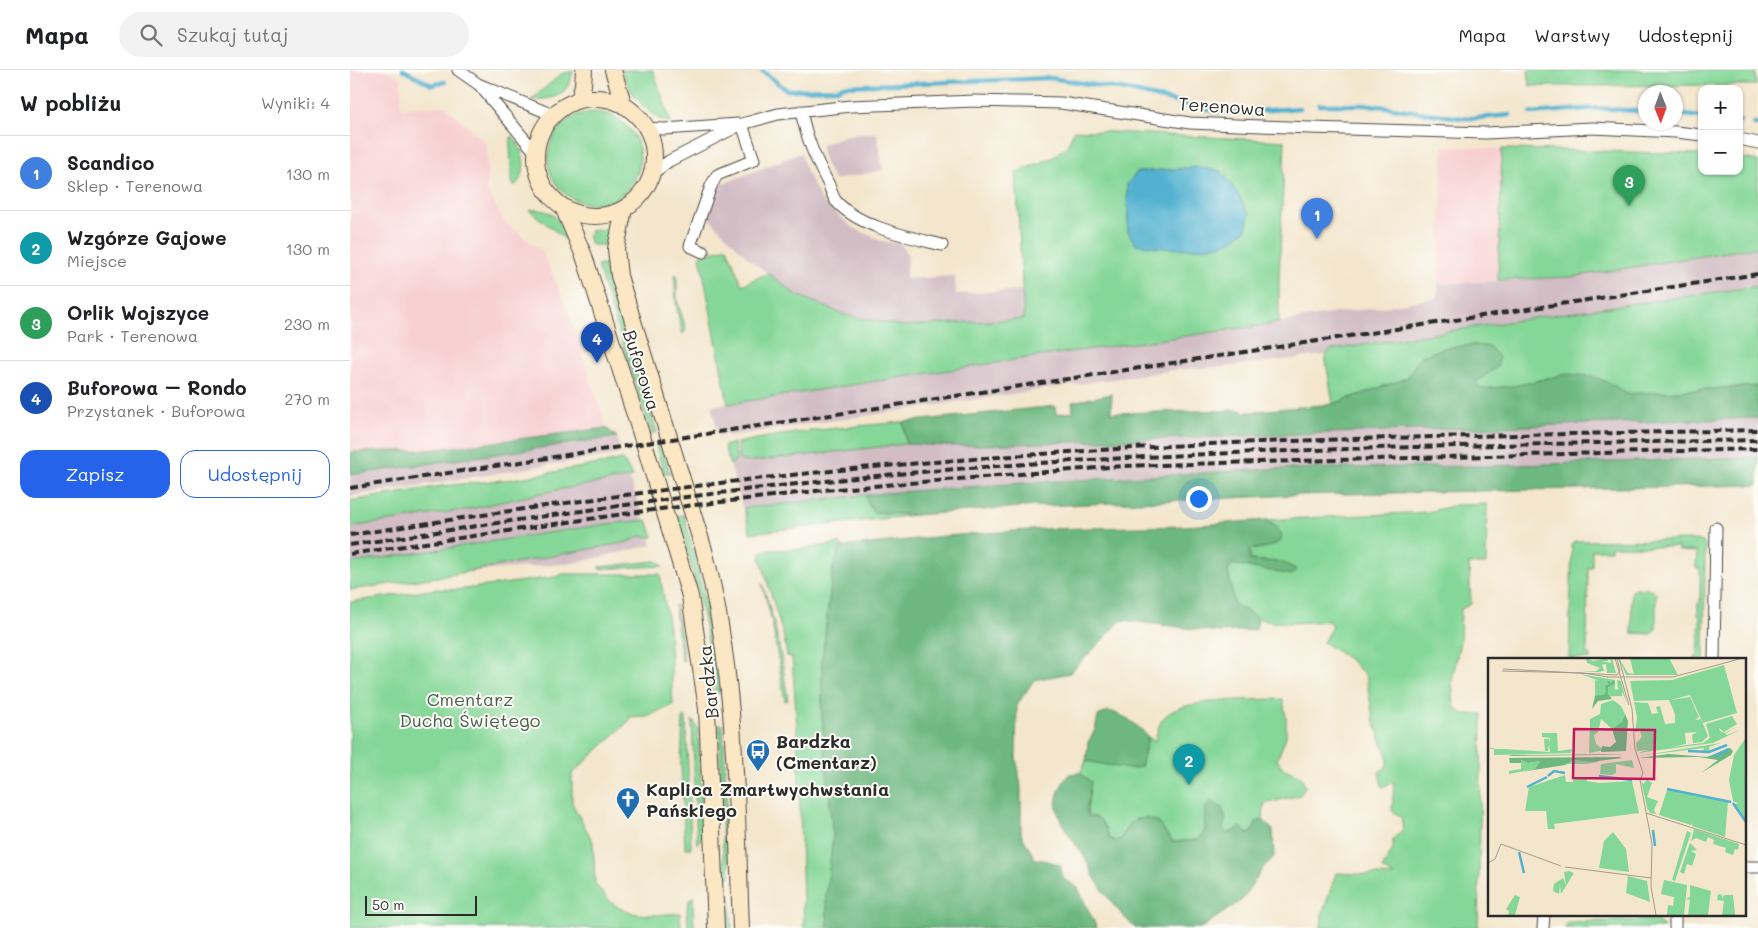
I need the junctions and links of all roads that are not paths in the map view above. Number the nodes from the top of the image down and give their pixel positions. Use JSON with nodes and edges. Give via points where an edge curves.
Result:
{"nodes":[{"id":1,"x":458,"y":70,"type":"edge"},
{"id":2,"x":584,"y":70,"type":"edge"},
{"id":3,"x":612,"y":70,"type":"edge"},
{"id":4,"x":478,"y":84,"type":"junction"},
{"id":5,"x":579,"y":100,"type":"junction"},
{"id":6,"x":624,"y":106,"type":"junction"},
{"id":7,"x":801,"y":111,"type":"junction"},
{"id":8,"x":553,"y":115,"type":"junction"},
{"id":9,"x":742,"y":124,"type":"junction"},
{"id":10,"x":647,"y":128,"type":"junction"},
{"id":11,"x":1698,"y":135,"type":"edge"},
{"id":12,"x":1743,"y":140,"type":"edge"},
{"id":13,"x":1758,"y":143,"type":"edge"},
{"id":14,"x":536,"y":153,"type":"junction"},
{"id":15,"x":652,"y":174,"type":"junction"},
{"id":16,"x":563,"y":207,"type":"junction"},
{"id":17,"x":624,"y":209,"type":"junction"},
{"id":18,"x":942,"y":245,"type":"dead end"},
{"id":19,"x":703,"y":252,"type":"dead end"},
{"id":20,"x":670,"y":439,"type":"joint"},
{"id":21,"x":650,"y":462,"type":"joint"},
{"id":22,"x":1716,"y":528,"type":"dead end"},
{"id":23,"x":1714,"y":658,"type":"edge"},
{"id":24,"x":716,"y":928,"type":"edge"},
{"id":25,"x":741,"y":928,"type":"edge"}],
"edges":[{"from":1,"to":4,"type":"street"},
{"from":2,"to":5,"type":"main road"},
{"from":3,"to":6,"type":"main road"},
{"from":4,"to":8,"type":"street"},
{"from":4,"to":14,"type":"street"},
{"from":5,"to":6,"type":"main road","via":[[610,100]]},
{"from":5,"to":8,"type":"main road"},
{"from":6,"to":10,"type":"main road"},
{"from":7,"to":9,"type":"street","name":"Terenowa"},
{"from":7,"to":11,"type":"street","name":"Terenowa","via":[[851,106],[1020,101],[1061,103],[1190,123],[1486,133],[1592,128]]},
{"from":7,"to":18,"type":"street","via":[[817,165],[834,200],[865,221]]},
{"from":8,"to":14,"type":"main road","via":[[544,126]]},
{"from":9,"to":10,"type":"street","name":"Terenowa"},
{"from":9,"to":15,"type":"street","name":"Terenowa","via":[[669,161]]},
{"from":9,"to":19,"type":"street","via":[[754,160],[717,175],[690,246]]},
{"from":10,"to":15,"type":"main road","via":[[653,146]]},
{"from":12,"to":13,"type":"street"},
{"from":14,"to":16,"type":"main road","via":[[536,166],[543,186]]},
{"from":15,"to":17,"type":"main road","via":[[645,189]]},
{"from":16,"to":17,"type":"main road","via":[[587,216]]},
{"from":16,"to":21,"type":"main road","name":"Buforowa","via":[[584,256]]},
{"from":17,"to":20,"type":"main road","name":"Buforowa","via":[[616,249],[619,276]]},
{"from":20,"to":25,"type":"main road","name":"Bardzka","via":[[704,550],[724,638],[734,731]]},
{"from":21,"to":24,"type":"main road","name":"Bardzka","via":[[690,596],[701,660],[708,732]]},
{"from":22,"to":23,"type":"street"}]}
